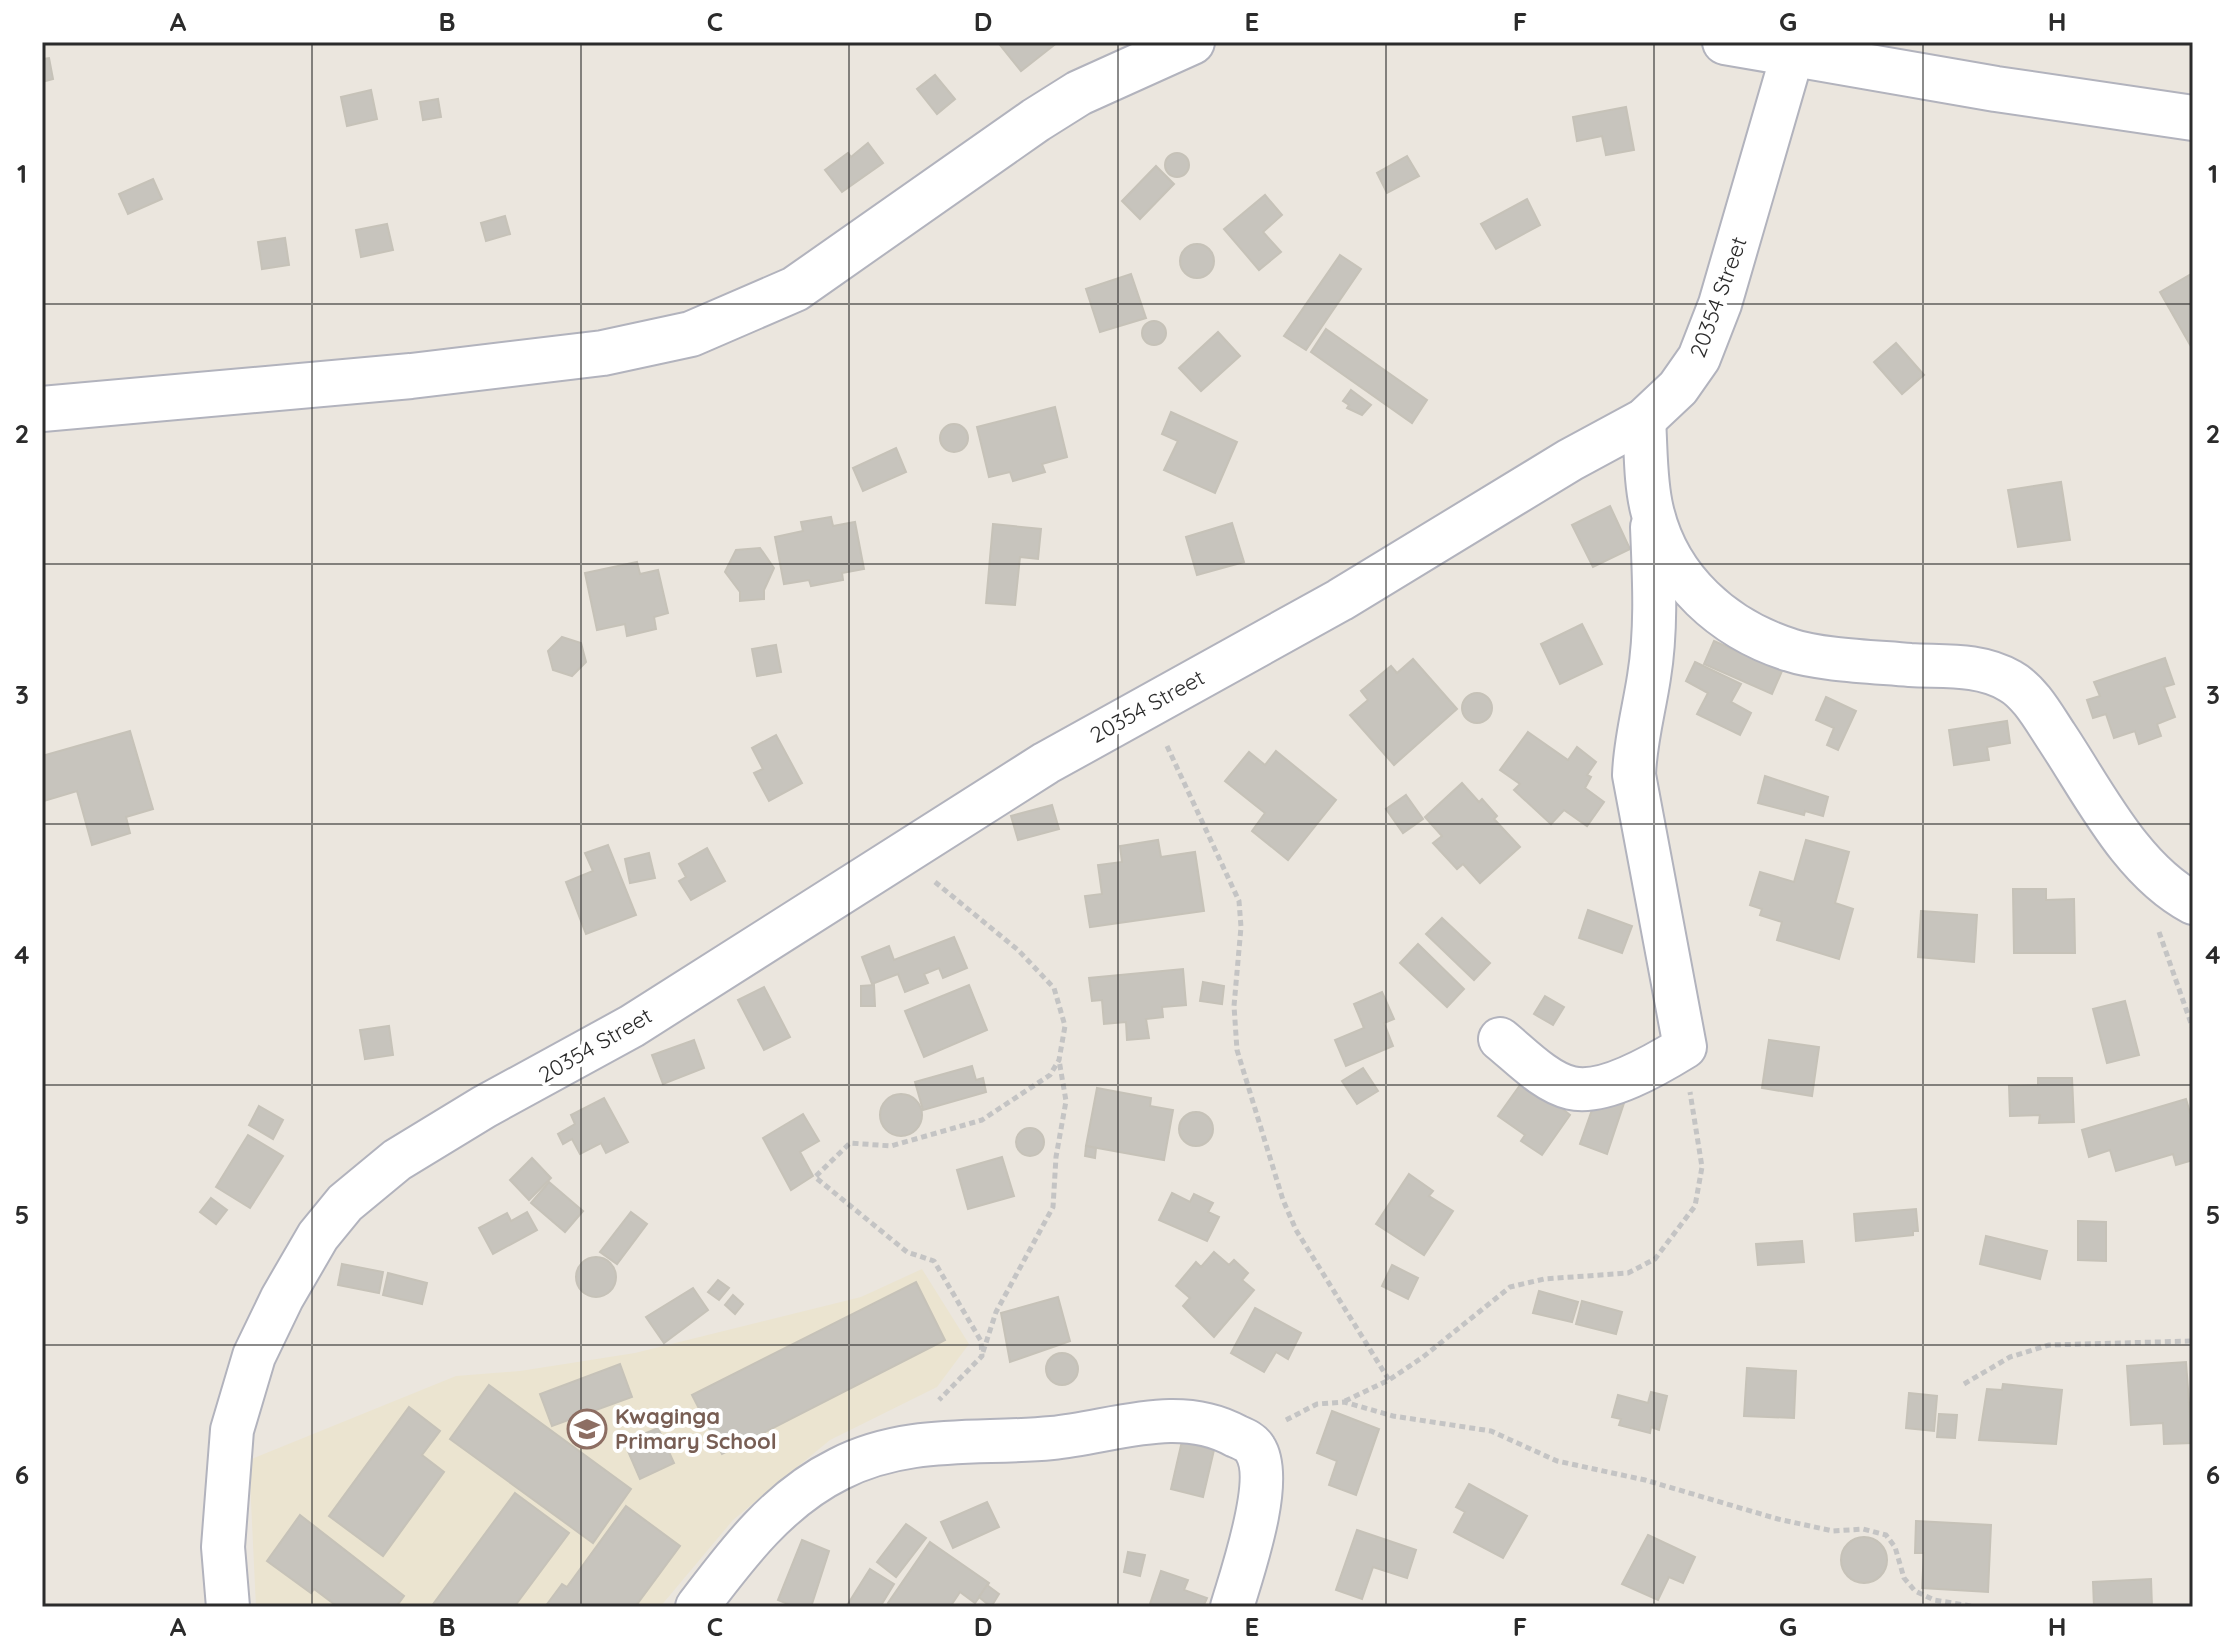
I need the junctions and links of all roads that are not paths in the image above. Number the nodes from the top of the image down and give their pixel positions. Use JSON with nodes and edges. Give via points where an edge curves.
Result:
{"nodes":[{"id":1,"x":1192,"y":42,"type":"edge"},
{"id":2,"x":1725,"y":42,"type":"edge"},
{"id":3,"x":1792,"y":56,"type":"junction"},
{"id":4,"x":2193,"y":118,"type":"edge"},
{"id":5,"x":42,"y":409,"type":"edge"},
{"id":6,"x":1644,"y":420,"type":"junction"},
{"id":7,"x":1652,"y":510,"type":"junction"},
{"id":8,"x":2193,"y":903,"type":"edge"},
{"id":9,"x":1500,"y":1039,"type":"dead end"},
{"id":10,"x":228,"y":1607,"type":"edge"},
{"id":11,"x":697,"y":1607,"type":"edge"},
{"id":12,"x":1232,"y":1607,"type":"edge"}],
"edges":[{"from":1,"to":5,"type":"street","via":[[1046,113],[795,289],[691,334],[603,353],[411,376]]},
{"from":2,"to":3,"type":"street"},
{"from":3,"to":4,"type":"street"},
{"from":3,"to":6,"type":"street","name":"20354 Street","via":[[1720,304],[1699,358],[1678,388]]},
{"from":6,"to":7,"type":"street"},
{"from":6,"to":10,"type":"street","name":"20354 Street","via":[[909,847],[632,1026],[397,1160],[345,1203],[318,1236],[282,1298],[254,1356],[232,1430],[223,1547]]},
{"from":7,"to":8,"type":"street","via":[[1689,588],[1745,630],[1791,651],[1972,667],[2012,681],[2154,875]]},
{"from":7,"to":9,"type":"street","via":[[1655,609],[1634,775],[1685,1047],[1649,1070],[1608,1084],[1572,1088]]},
{"from":11,"to":12,"type":"street","via":[[743,1546],[837,1469],[905,1446],[1052,1438],[1156,1420],[1227,1431],[1253,1445],[1261,1459],[1256,1529]]}]}
